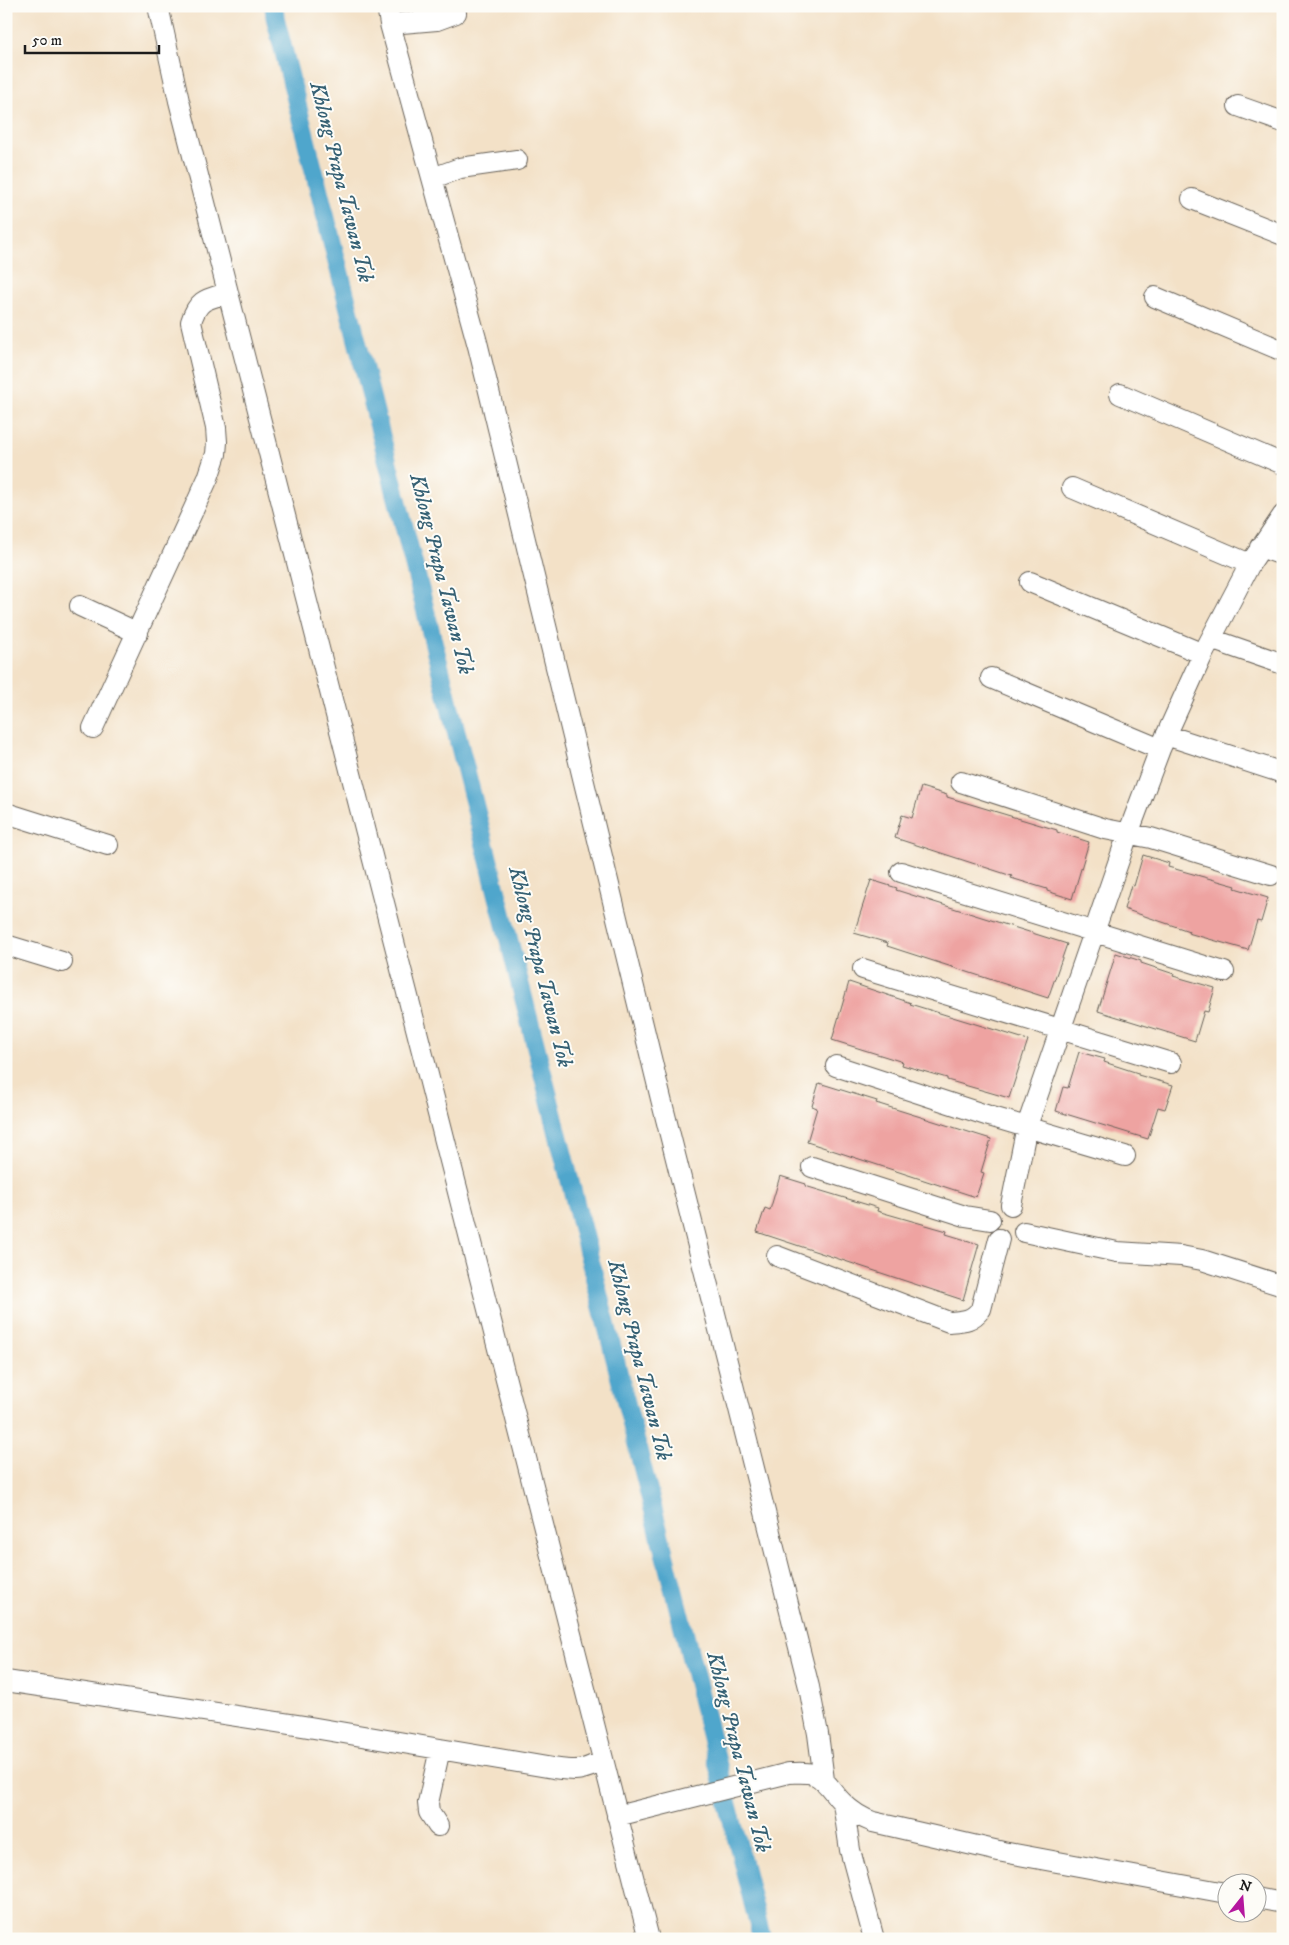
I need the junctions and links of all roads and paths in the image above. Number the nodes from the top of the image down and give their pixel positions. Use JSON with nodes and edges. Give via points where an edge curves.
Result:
{"nodes":[{"id":1,"x":158,"y":6,"type":"edge"},
{"id":2,"x":456,"y":13,"type":"dead end"},
{"id":3,"x":389,"y":15,"type":"edge"},
{"id":4,"x":1238,"y":106,"type":"dead end"},
{"id":5,"x":1283,"y":122,"type":"edge"},
{"id":6,"x":517,"y":160,"type":"dead end"},
{"id":7,"x":433,"y":178,"type":"junction"},
{"id":8,"x":1192,"y":199,"type":"dead end"},
{"id":9,"x":1283,"y":236,"type":"edge"},
{"id":10,"x":228,"y":293,"type":"junction"},
{"id":11,"x":1155,"y":297,"type":"dead end"},
{"id":12,"x":1283,"y":351,"type":"edge"},
{"id":13,"x":1120,"y":394,"type":"dead end"},
{"id":14,"x":1283,"y":464,"type":"edge"},
{"id":15,"x":1072,"y":488,"type":"dead end"},
{"id":16,"x":1283,"y":514,"type":"edge"},
{"id":17,"x":1283,"y":555,"type":"edge"},
{"id":18,"x":1255,"y":556,"type":"junction"},
{"id":19,"x":1030,"y":582,"type":"dead end"},
{"id":20,"x":80,"y":606,"type":"dead end"},
{"id":21,"x":138,"y":633,"type":"junction"},
{"id":22,"x":1207,"y":646,"type":"junction"},
{"id":23,"x":1283,"y":664,"type":"edge"},
{"id":24,"x":991,"y":678,"type":"dead end"},
{"id":25,"x":93,"y":728,"type":"dead end"},
{"id":26,"x":1163,"y":742,"type":"junction"},
{"id":27,"x":1283,"y":773,"type":"edge"},
{"id":28,"x":961,"y":782,"type":"dead end"},
{"id":29,"x":6,"y":813,"type":"edge"},
{"id":30,"x":1128,"y":834,"type":"junction"},
{"id":31,"x":108,"y":845,"type":"dead end"},
{"id":32,"x":901,"y":872,"type":"dead end"},
{"id":33,"x":1271,"y":875,"type":"dead end"},
{"id":34,"x":1094,"y":933,"type":"junction"},
{"id":35,"x":6,"y":945,"type":"edge"},
{"id":36,"x":62,"y":962,"type":"dead end"},
{"id":37,"x":863,"y":969,"type":"dead end"},
{"id":38,"x":1224,"y":972,"type":"dead end"},
{"id":39,"x":1060,"y":1029,"type":"junction"},
{"id":40,"x":1171,"y":1063,"type":"dead end"},
{"id":41,"x":836,"y":1066,"type":"dead end"},
{"id":42,"x":1027,"y":1126,"type":"junction"},
{"id":43,"x":1125,"y":1156,"type":"dead end"},
{"id":44,"x":812,"y":1167,"type":"dead end"},
{"id":45,"x":1011,"y":1205,"type":"junction"},
{"id":46,"x":990,"y":1220,"type":"junction"},
{"id":47,"x":1024,"y":1232,"type":"junction"},
{"id":48,"x":999,"y":1239,"type":"junction"},
{"id":49,"x":777,"y":1256,"type":"dead end"},
{"id":50,"x":1283,"y":1286,"type":"edge"},
{"id":51,"x":6,"y":1681,"type":"edge"},
{"id":52,"x":440,"y":1749,"type":"junction"},
{"id":53,"x":602,"y":1761,"type":"junction"},
{"id":54,"x":824,"y":1780,"type":"junction"},
{"id":55,"x":843,"y":1803,"type":"junction"},
{"id":56,"x":617,"y":1816,"type":"junction"},
{"id":57,"x":438,"y":1826,"type":"dead end"},
{"id":58,"x":1216,"y":1890,"type":"edge"},
{"id":59,"x":1266,"y":1899,"type":"edge"},
{"id":60,"x":1283,"y":1902,"type":"edge"},
{"id":61,"x":649,"y":1939,"type":"edge"},
{"id":62,"x":874,"y":1939,"type":"edge"}],
"edges":[{"from":1,"to":10,"type":"street"},
{"from":2,"to":3,"type":"street","via":[[438,20],[417,22]]},
{"from":3,"to":7,"type":"street"},
{"from":4,"to":5,"type":"street"},
{"from":6,"to":7,"type":"street","via":[[460,168]]},
{"from":7,"to":54,"type":"street","via":[[478,346],[656,1079],[809,1688]]},
{"from":8,"to":9,"type":"street"},
{"from":10,"to":21,"type":"street","via":[[199,303],[191,322],[216,428],[216,454]]},
{"from":10,"to":53,"type":"street"},
{"from":11,"to":12,"type":"street"},
{"from":13,"to":14,"type":"street"},
{"from":15,"to":18,"type":"street"},
{"from":16,"to":18,"type":"street"},
{"from":17,"to":18,"type":"street"},
{"from":18,"to":22,"type":"street"},
{"from":19,"to":22,"type":"street"},
{"from":20,"to":21,"type":"street"},
{"from":21,"to":25,"type":"street"},
{"from":22,"to":23,"type":"street"},
{"from":22,"to":26,"type":"street"},
{"from":24,"to":26,"type":"street"},
{"from":26,"to":27,"type":"street"},
{"from":26,"to":30,"type":"street"},
{"from":28,"to":30,"type":"street"},
{"from":29,"to":31,"type":"street"},
{"from":30,"to":33,"type":"street"},
{"from":30,"to":34,"type":"street"},
{"from":32,"to":34,"type":"street"},
{"from":34,"to":38,"type":"street"},
{"from":34,"to":39,"type":"street"},
{"from":35,"to":36,"type":"street"},
{"from":37,"to":39,"type":"street"},
{"from":39,"to":40,"type":"street"},
{"from":39,"to":42,"type":"street"},
{"from":41,"to":42,"type":"street"},
{"from":42,"to":43,"type":"street"},
{"from":42,"to":45,"type":"street"},
{"from":44,"to":46,"type":"street","via":[[965,1216]]},
{"from":45,"to":46,"type":"street","via":[[997,1208]]},
{"from":45,"to":47,"type":"street","via":[[1023,1212],[1026,1218]]},
{"from":46,"to":48,"type":"street","via":[[990,1228]]},
{"from":47,"to":48,"type":"street","via":[[1013,1241]]},
{"from":47,"to":50,"type":"street","via":[[1117,1252],[1181,1256]]},
{"from":48,"to":49,"type":"street","via":[[981,1309],[974,1318],[964,1321],[949,1322]]},
{"from":51,"to":52,"type":"street"},
{"from":52,"to":53,"type":"street","via":[[579,1771]]},
{"from":52,"to":57,"type":"street","via":[[428,1803],[429,1812]]},
{"from":53,"to":56,"type":"street"},
{"from":54,"to":55,"type":"street"},
{"from":54,"to":56,"type":"street","via":[[812,1774],[789,1773]]},
{"from":55,"to":58,"type":"street","via":[[857,1815],[873,1822],[1057,1862]]},
{"from":55,"to":62,"type":"street","via":[[850,1850]]},
{"from":56,"to":61,"type":"street"},
{"from":59,"to":60,"type":"street"}]}
